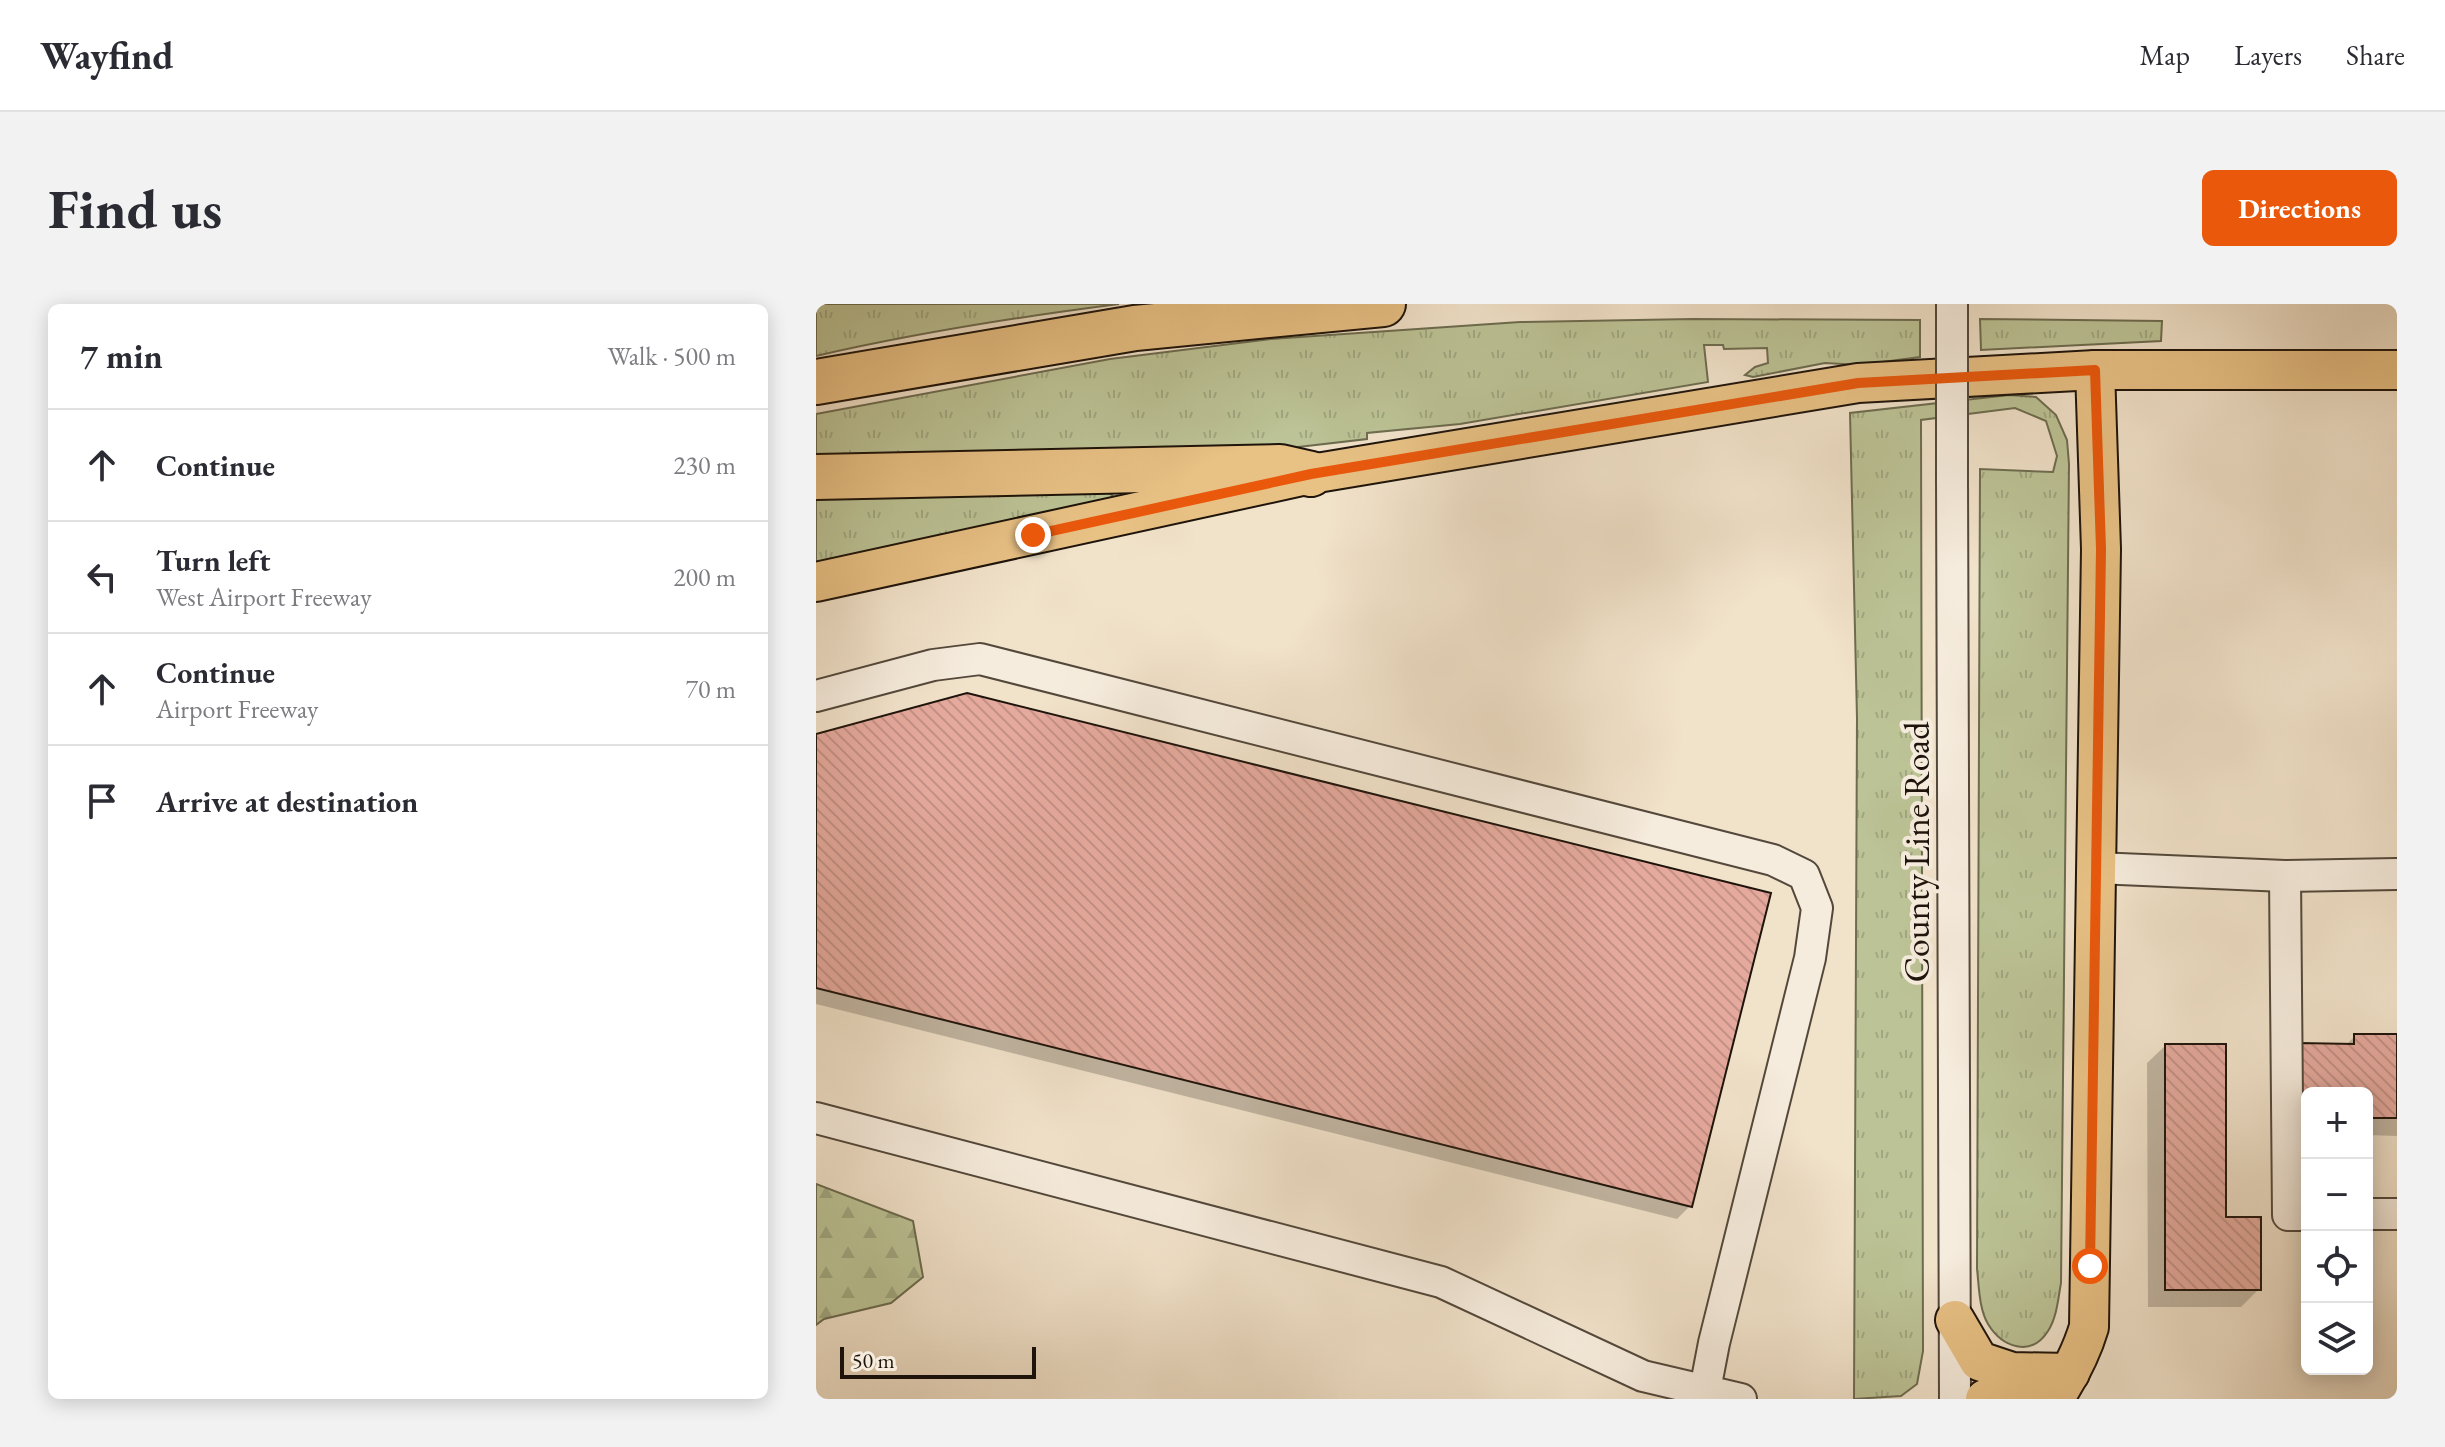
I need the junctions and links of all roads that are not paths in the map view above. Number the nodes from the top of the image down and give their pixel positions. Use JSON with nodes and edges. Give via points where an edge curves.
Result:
{"nodes":[{"id":1,"x":1383,"y":304,"type":"edge"},
{"id":2,"x":1952,"y":304,"type":"edge"},
{"id":3,"x":2095,"y":370,"type":"junction"},
{"id":4,"x":2397,"y":370,"type":"edge"},
{"id":5,"x":816,"y":382,"type":"edge"},
{"id":6,"x":1311,"y":474,"type":"junction"},
{"id":7,"x":816,"y":477,"type":"edge"},
{"id":8,"x":816,"y":582,"type":"edge"},
{"id":9,"x":816,"y":696,"type":"edge"},
{"id":10,"x":2096,"y":868,"type":"junction"},
{"id":11,"x":2397,"y":874,"type":"edge"},
{"id":12,"x":2285,"y":876,"type":"junction"},
{"id":13,"x":816,"y":1118,"type":"edge"},
{"id":14,"x":2373,"y":1214,"type":"edge"},
{"id":15,"x":2397,"y":1214,"type":"edge"},
{"id":16,"x":2301,"y":1215,"type":"edge"},
{"id":17,"x":1955,"y":1320,"type":"junction"},
{"id":18,"x":1705,"y":1390,"type":"junction"},
{"id":19,"x":2058,"y":1390,"type":"edge"},
{"id":20,"x":1741,"y":1399,"type":"edge"},
{"id":21,"x":1955,"y":1399,"type":"edge"},
{"id":22,"x":1985,"y":1399,"type":"edge"}],
"edges":[{"from":1,"to":5,"type":"highway","via":[[1135,328]]},
{"from":2,"to":17,"type":"street","name":"County Line Road","bridge":true},
{"from":3,"to":4,"type":"main road"},
{"from":3,"to":6,"type":"main road","via":[[1858,383]]},
{"from":3,"to":10,"type":"main road","via":[[2101,549]]},
{"from":6,"to":7,"type":"highway","via":[[1280,467]]},
{"from":6,"to":8,"type":"main road"},
{"from":9,"to":18,"type":"street","via":[[933,665],[980,659],[1773,860],[1804,875],[1817,908],[1810,958]]},
{"from":10,"to":12,"type":"street"},
{"from":10,"to":19,"type":"main road","via":[[2089,1327]]},
{"from":11,"to":12,"type":"street"},
{"from":12,"to":16,"type":"street","via":[[2288,1215]]},
{"from":13,"to":18,"type":"street","via":[[1441,1282],[1643,1376]]},
{"from":14,"to":15,"type":"street"},
{"from":17,"to":19,"type":"main road","via":[[1979,1361]]},
{"from":17,"to":21,"type":"street","name":"County Line Road"},
{"from":18,"to":20,"type":"street"},
{"from":19,"to":22,"type":"main road"}]}
